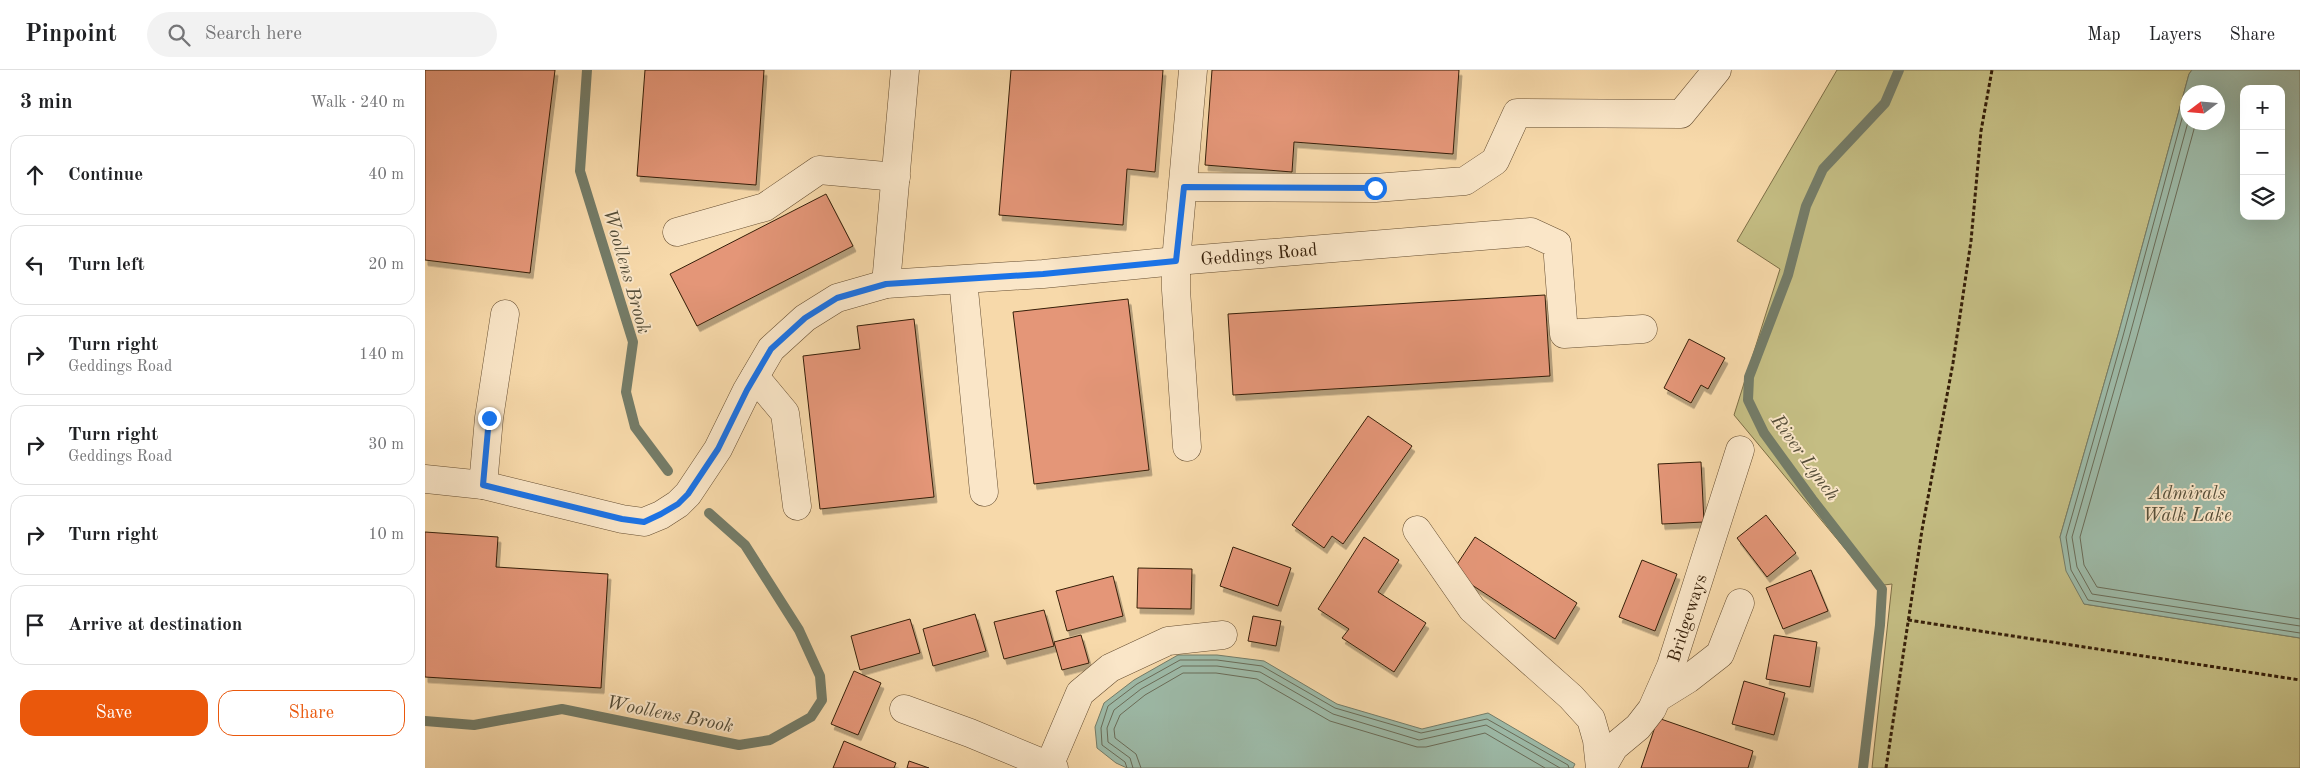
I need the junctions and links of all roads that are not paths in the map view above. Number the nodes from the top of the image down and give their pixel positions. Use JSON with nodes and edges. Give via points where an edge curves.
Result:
{"nodes":[{"id":1,"x":905,"y":70,"type":"edge"},
{"id":2,"x":1193,"y":70,"type":"edge"},
{"id":3,"x":1717,"y":70,"type":"edge"},
{"id":4,"x":896,"y":177,"type":"junction"},
{"id":5,"x":1184,"y":187,"type":"junction"},
{"id":6,"x":677,"y":232,"type":"dead end"},
{"id":7,"x":1176,"y":261,"type":"junction"},
{"id":8,"x":963,"y":280,"type":"junction"},
{"id":9,"x":886,"y":284,"type":"junction"},
{"id":10,"x":505,"y":314,"type":"dead end"},
{"id":11,"x":1643,"y":329,"type":"dead end"},
{"id":12,"x":755,"y":377,"type":"junction"},
{"id":13,"x":1187,"y":447,"type":"dead end"},
{"id":14,"x":1740,"y":450,"type":"dead end"},
{"id":15,"x":425,"y":479,"type":"edge"},
{"id":16,"x":483,"y":485,"type":"junction"},
{"id":17,"x":984,"y":492,"type":"dead end"},
{"id":18,"x":797,"y":506,"type":"dead end"},
{"id":19,"x":1417,"y":530,"type":"dead end"},
{"id":20,"x":1739,"y":603,"type":"dead end"},
{"id":21,"x":1223,"y":635,"type":"dead end"},
{"id":22,"x":1659,"y":697,"type":"junction"},
{"id":23,"x":904,"y":709,"type":"dead end"},
{"id":24,"x":1052,"y":767,"type":"edge"},
{"id":25,"x":1601,"y":768,"type":"edge"}],
"edges":[{"from":1,"to":4,"type":"street"},
{"from":2,"to":5,"type":"street"},
{"from":3,"to":5,"type":"street","via":[[1681,114],[1517,113],[1495,161],[1465,181],[1375,188]]},
{"from":4,"to":6,"type":"street","via":[[819,170],[765,207]]},
{"from":4,"to":9,"type":"street"},
{"from":5,"to":7,"type":"street"},
{"from":7,"to":8,"type":"street","name":"Geddings Road"},
{"from":7,"to":11,"type":"street","name":"Geddings Road","via":[[1531,232],[1557,244],[1564,334]]},
{"from":7,"to":13,"type":"street"},
{"from":8,"to":9,"type":"street","name":"Geddings Road"},
{"from":8,"to":17,"type":"street"},
{"from":9,"to":12,"type":"street","name":"Geddings Road","via":[[837,298],[805,318],[771,349]]},
{"from":10,"to":16,"type":"street","via":[[489,418]]},
{"from":12,"to":16,"type":"street","name":"Geddings Road","via":[[718,449],[683,499],[644,522]]},
{"from":12,"to":18,"type":"street","via":[[785,413]]},
{"from":14,"to":22,"type":"street","name":"Bridgeways"},
{"from":15,"to":16,"type":"street","name":"Geddings Road"},
{"from":19,"to":25,"type":"street","via":[[1472,609],[1571,697],[1591,719]]},
{"from":20,"to":22,"type":"street","via":[[1719,654]]},
{"from":21,"to":24,"type":"street","via":[[1168,641],[1110,668],[1080,692]]},
{"from":22,"to":25,"type":"street","name":"Bridgeways","via":[[1638,727],[1614,747]]},
{"from":23,"to":24,"type":"street"}]}
